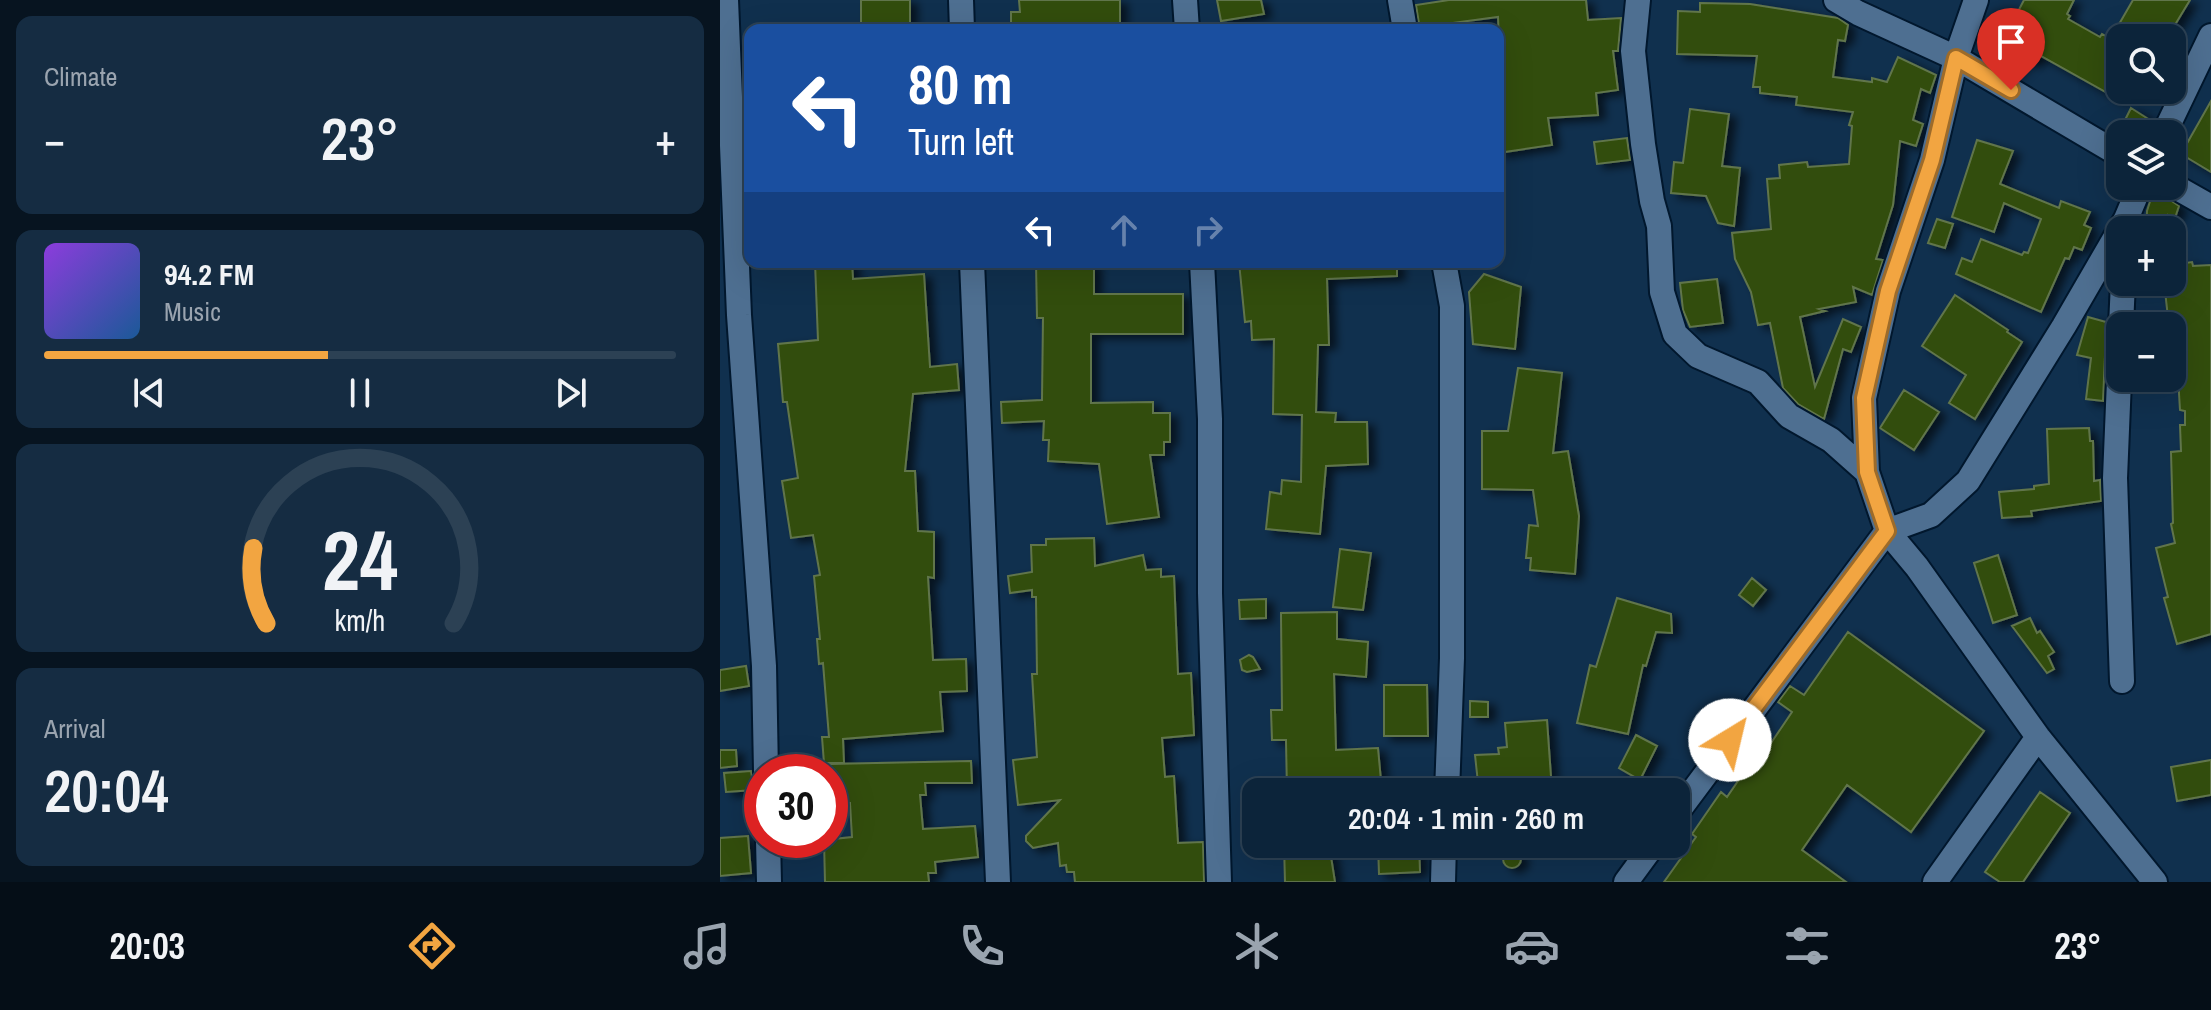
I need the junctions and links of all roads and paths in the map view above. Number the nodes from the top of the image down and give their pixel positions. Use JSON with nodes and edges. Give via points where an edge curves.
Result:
{"nodes":[{"id":1,"x":726,"y":0,"type":"edge"},
{"id":2,"x":961,"y":0,"type":"edge"},
{"id":3,"x":1185,"y":0,"type":"edge"},
{"id":4,"x":1400,"y":0,"type":"edge"},
{"id":5,"x":1638,"y":0,"type":"edge"},
{"id":6,"x":1836,"y":0,"type":"edge"},
{"id":7,"x":1976,"y":0,"type":"edge"},
{"id":8,"x":962,"y":24,"type":"edge"},
{"id":9,"x":1187,"y":24,"type":"edge"},
{"id":10,"x":1404,"y":24,"type":"edge"},
{"id":11,"x":2211,"y":36,"type":"edge"},
{"id":12,"x":1956,"y":58,"type":"junction"},
{"id":13,"x":2171,"y":120,"type":"edge"},
{"id":14,"x":2106,"y":147,"type":"edge"},
{"id":15,"x":2186,"y":193,"type":"edge"},
{"id":16,"x":2211,"y":207,"type":"edge"},
{"id":17,"x":2106,"y":257,"type":"edge"},
{"id":18,"x":972,"y":268,"type":"edge"},
{"id":19,"x":1202,"y":268,"type":"edge"},
{"id":20,"x":1445,"y":268,"type":"edge"},
{"id":21,"x":2119,"y":392,"type":"edge"},
{"id":22,"x":1867,"y":472,"type":"junction"},
{"id":23,"x":1887,"y":531,"type":"junction"},
{"id":24,"x":2122,"y":681,"type":"dead end"},
{"id":25,"x":2038,"y":737,"type":"junction"},
{"id":26,"x":766,"y":754,"type":"edge"},
{"id":27,"x":1448,"y":778,"type":"edge"},
{"id":28,"x":1690,"y":795,"type":"edge"},
{"id":29,"x":768,"y":858,"type":"edge"},
{"id":30,"x":1444,"y":858,"type":"edge"},
{"id":31,"x":1644,"y":858,"type":"edge"},
{"id":32,"x":769,"y":882,"type":"edge"},
{"id":33,"x":998,"y":882,"type":"edge"},
{"id":34,"x":1219,"y":882,"type":"edge"},
{"id":35,"x":1443,"y":882,"type":"edge"},
{"id":36,"x":1626,"y":882,"type":"edge"},
{"id":37,"x":1935,"y":882,"type":"edge"},
{"id":38,"x":2155,"y":882,"type":"edge"}],
"edges":[{"from":1,"to":26,"type":"street"},
{"from":2,"to":8,"type":"street"},
{"from":3,"to":9,"type":"street"},
{"from":4,"to":10,"type":"street"},
{"from":5,"to":22,"type":"street","via":[[1633,51],[1659,226],[1662,292],[1675,334],[1698,356],[1758,382],[1789,416],[1831,440]]},
{"from":6,"to":12,"type":"street"},
{"from":7,"to":12,"type":"street"},
{"from":11,"to":13,"type":"street"},
{"from":12,"to":14,"type":"street"},
{"from":12,"to":22,"type":"street","via":[[1932,160],[1888,291],[1864,398]]},
{"from":15,"to":16,"type":"street"},
{"from":17,"to":23,"type":"street","via":[[1968,481],[1931,515]]},
{"from":18,"to":33,"type":"street"},
{"from":19,"to":34,"type":"street"},
{"from":20,"to":27,"type":"street","via":[[1452,306]]},
{"from":21,"to":24,"type":"street","via":[[2115,478]]},
{"from":22,"to":23,"type":"street"},
{"from":23,"to":25,"type":"street"},
{"from":23,"to":28,"type":"street"},
{"from":25,"to":37,"type":"street"},
{"from":25,"to":38,"type":"street"},
{"from":29,"to":32,"type":"street"},
{"from":30,"to":35,"type":"street"},
{"from":31,"to":36,"type":"street"}]}
